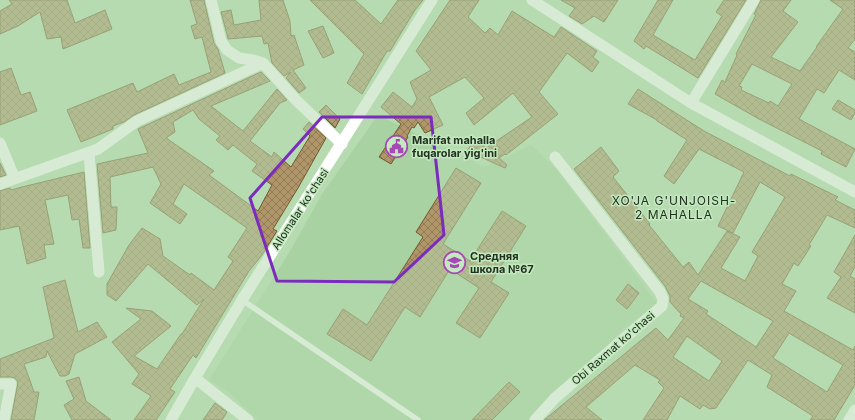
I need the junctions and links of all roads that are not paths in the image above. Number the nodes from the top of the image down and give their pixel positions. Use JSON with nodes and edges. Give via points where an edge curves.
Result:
{"nodes":[{"id":1,"x":211,"y":0,"type":"edge"},
{"id":2,"x":432,"y":0,"type":"edge"},
{"id":3,"x":532,"y":0,"type":"edge"},
{"id":4,"x":754,"y":0,"type":"edge"},
{"id":5,"x":263,"y":63,"type":"junction"},
{"id":6,"x":691,"y":103,"type":"junction"},
{"id":7,"x":0,"y":143,"type":"edge"},
{"id":8,"x":342,"y":144,"type":"junction"},
{"id":9,"x":88,"y":153,"type":"junction"},
{"id":10,"x":555,"y":157,"type":"dead end"},
{"id":11,"x":15,"y":179,"type":"junction"},
{"id":12,"x":0,"y":184,"type":"edge"},
{"id":13,"x":855,"y":192,"type":"edge"},
{"id":14,"x":99,"y":272,"type":"dead end"},
{"id":15,"x":242,"y":300,"type":"junction"},
{"id":16,"x":195,"y":378,"type":"junction"},
{"id":17,"x":0,"y":384,"type":"edge"},
{"id":18,"x":855,"y":410,"type":"edge"},
{"id":19,"x":4,"y":420,"type":"edge"},
{"id":20,"x":171,"y":420,"type":"edge"},
{"id":21,"x":248,"y":420,"type":"edge"},
{"id":22,"x":418,"y":420,"type":"edge"},
{"id":23,"x":535,"y":420,"type":"edge"},
{"id":24,"x":849,"y":420,"type":"edge"}],
"edges":[{"from":1,"to":5,"type":"street","via":[[221,41],[227,50],[239,58]]},
{"from":2,"to":8,"type":"street","name":"Allomalar ko'chasi"},
{"from":3,"to":6,"type":"street"},
{"from":4,"to":6,"type":"street"},
{"from":5,"to":8,"type":"street","via":[[296,100]]},
{"from":5,"to":9,"type":"street","via":[[137,121],[98,149]]},
{"from":6,"to":13,"type":"street"},
{"from":7,"to":11,"type":"street"},
{"from":8,"to":15,"type":"street","name":"Allomalar ko'chasi"},
{"from":9,"to":11,"type":"street"},
{"from":9,"to":14,"type":"street"},
{"from":10,"to":23,"type":"street","name":"Obi Raxmat ko'chasi","via":[[663,299],[662,306],[555,398]]},
{"from":11,"to":12,"type":"street"},
{"from":15,"to":16,"type":"street","name":"Allomalar ko'chasi"},
{"from":15,"to":22,"type":"lane"},
{"from":16,"to":20,"type":"street","name":"Allomalar ko'chasi"},
{"from":16,"to":21,"type":"street"},
{"from":17,"to":19,"type":"street","via":[[11,384]]},
{"from":18,"to":24,"type":"street"}]}
